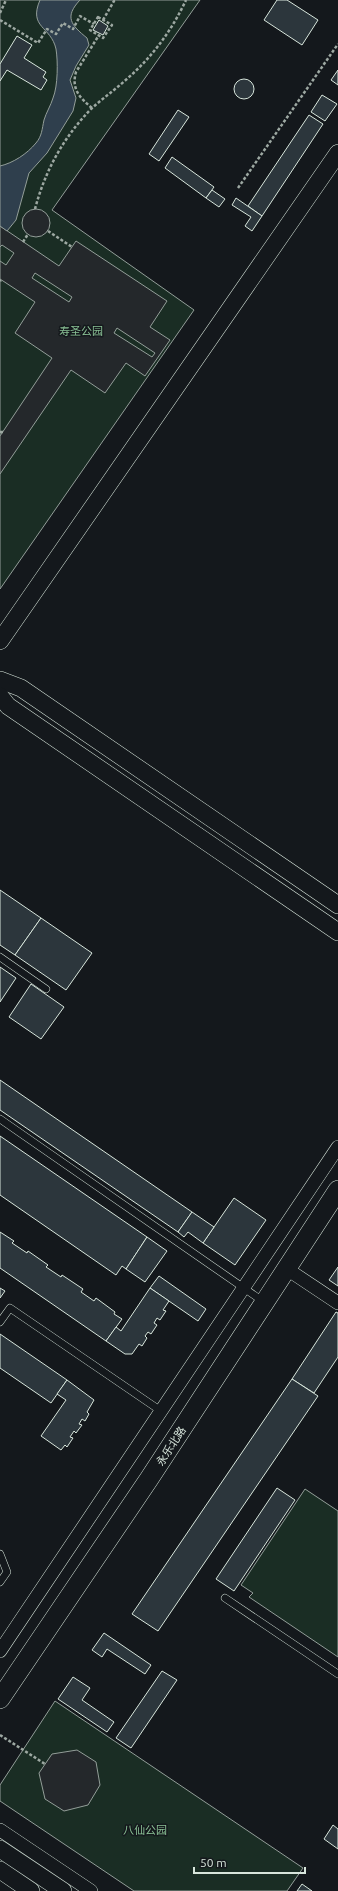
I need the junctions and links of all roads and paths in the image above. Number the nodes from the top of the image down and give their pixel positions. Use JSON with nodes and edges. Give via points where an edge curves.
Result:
{"nodes":[{"id":1,"x":6,"y":0,"type":"edge"},
{"id":2,"x":112,"y":0,"type":"edge"},
{"id":3,"x":186,"y":0,"type":"edge"},
{"id":4,"x":0,"y":13,"type":"edge"},
{"id":5,"x":0,"y":20,"type":"edge"},
{"id":6,"x":103,"y":20,"type":"junction"},
{"id":7,"x":92,"y":24,"type":"junction"},
{"id":8,"x":99,"y":35,"type":"junction"},
{"id":9,"x":338,"y":44,"type":"edge"},
{"id":10,"x":92,"y":108,"type":"junction"},
{"id":11,"x":338,"y":153,"type":"edge"},
{"id":12,"x":238,"y":188,"type":"dead end"},
{"id":13,"x":35,"y":209,"type":"dead end"},
{"id":14,"x":48,"y":231,"type":"dead end"},
{"id":15,"x":28,"y":234,"type":"dead end"},
{"id":16,"x":24,"y":242,"type":"dead end"},
{"id":17,"x":72,"y":247,"type":"dead end"},
{"id":18,"x":0,"y":641,"type":"edge"},
{"id":19,"x":0,"y":680,"type":"edge"},
{"id":20,"x":0,"y":696,"type":"edge"},
{"id":21,"x":338,"y":905,"type":"edge"},
{"id":22,"x":338,"y":932,"type":"edge"},
{"id":23,"x":0,"y":957,"type":"edge"},
{"id":24,"x":46,"y":989,"type":"dead end"},
{"id":25,"x":0,"y":1119,"type":"edge"},
{"id":26,"x":338,"y":1147,"type":"edge"},
{"id":27,"x":338,"y":1190,"type":"edge"},
{"id":28,"x":286,"y":1269,"type":"junction"},
{"id":29,"x":244,"y":1288,"type":"junction"},
{"id":30,"x":264,"y":1302,"type":"junction"},
{"id":31,"x":338,"y":1303,"type":"edge"},
{"id":32,"x":0,"y":1322,"type":"edge"},
{"id":33,"x":161,"y":1411,"type":"junction"},
{"id":34,"x":0,"y":1554,"type":"edge"},
{"id":35,"x":0,"y":1582,"type":"edge"},
{"id":36,"x":225,"y":1598,"type":"dead end"},
{"id":37,"x":0,"y":1651,"type":"edge"},
{"id":38,"x":338,"y":1674,"type":"edge"},
{"id":39,"x":0,"y":1699,"type":"edge"},
{"id":40,"x":0,"y":1735,"type":"edge"},
{"id":41,"x":45,"y":1764,"type":"dead end"},
{"id":42,"x":0,"y":1830,"type":"edge"},
{"id":43,"x":0,"y":1849,"type":"edge"},
{"id":44,"x":0,"y":1870,"type":"edge"},
{"id":45,"x":31,"y":1891,"type":"edge"},
{"id":46,"x":63,"y":1891,"type":"edge"},
{"id":47,"x":90,"y":1891,"type":"edge"}],
"edges":[{"from":1,"to":4,"type":"path"},
{"from":2,"to":6,"type":"path","via":[[114,1]]},
{"from":3,"to":10,"type":"path","via":[[150,57]]},
{"from":5,"to":7,"type":"path","via":[[38,43],[47,29],[56,34],[63,23],[73,29],[80,16]]},
{"from":6,"to":7,"type":"path","via":[[98,17]]},
{"from":6,"to":8,"type":"path","via":[[112,25],[103,38]]},
{"from":7,"to":8,"type":"path","via":[[90,30]]},
{"from":8,"to":10,"type":"path","via":[[74,78],[80,97]]},
{"from":9,"to":12,"type":"path"},
{"from":10,"to":13,"type":"path","via":[[69,135],[56,156]]},
{"from":11,"to":18,"type":"street"},
{"from":14,"to":17,"type":"path"},
{"from":15,"to":16,"type":"path"},
{"from":19,"to":21,"type":"street","via":[[21,688]]},
{"from":20,"to":22,"type":"street","via":[[8,706]]},
{"from":23,"to":24,"type":"lane"},
{"from":25,"to":29,"type":"lane"},
{"from":26,"to":29,"type":"street"},
{"from":27,"to":28,"type":"main road","name":"永乐北路"},
{"from":28,"to":30,"type":"main road","name":"永乐北路"},
{"from":28,"to":31,"type":"street"},
{"from":29,"to":30,"type":"lane"},
{"from":29,"to":33,"type":"street"},
{"from":30,"to":39,"type":"main road","name":"永乐北路","via":[[149,1479]]},
{"from":32,"to":33,"type":"lane","via":[[10,1308]]},
{"from":33,"to":37,"type":"street"},
{"from":34,"to":35,"type":"lane","via":[[7,1572]]},
{"from":36,"to":38,"type":"lane"},
{"from":40,"to":41,"type":"path"},
{"from":42,"to":47,"type":"street"},
{"from":43,"to":46,"type":"street"},
{"from":44,"to":45,"type":"street"}]}
